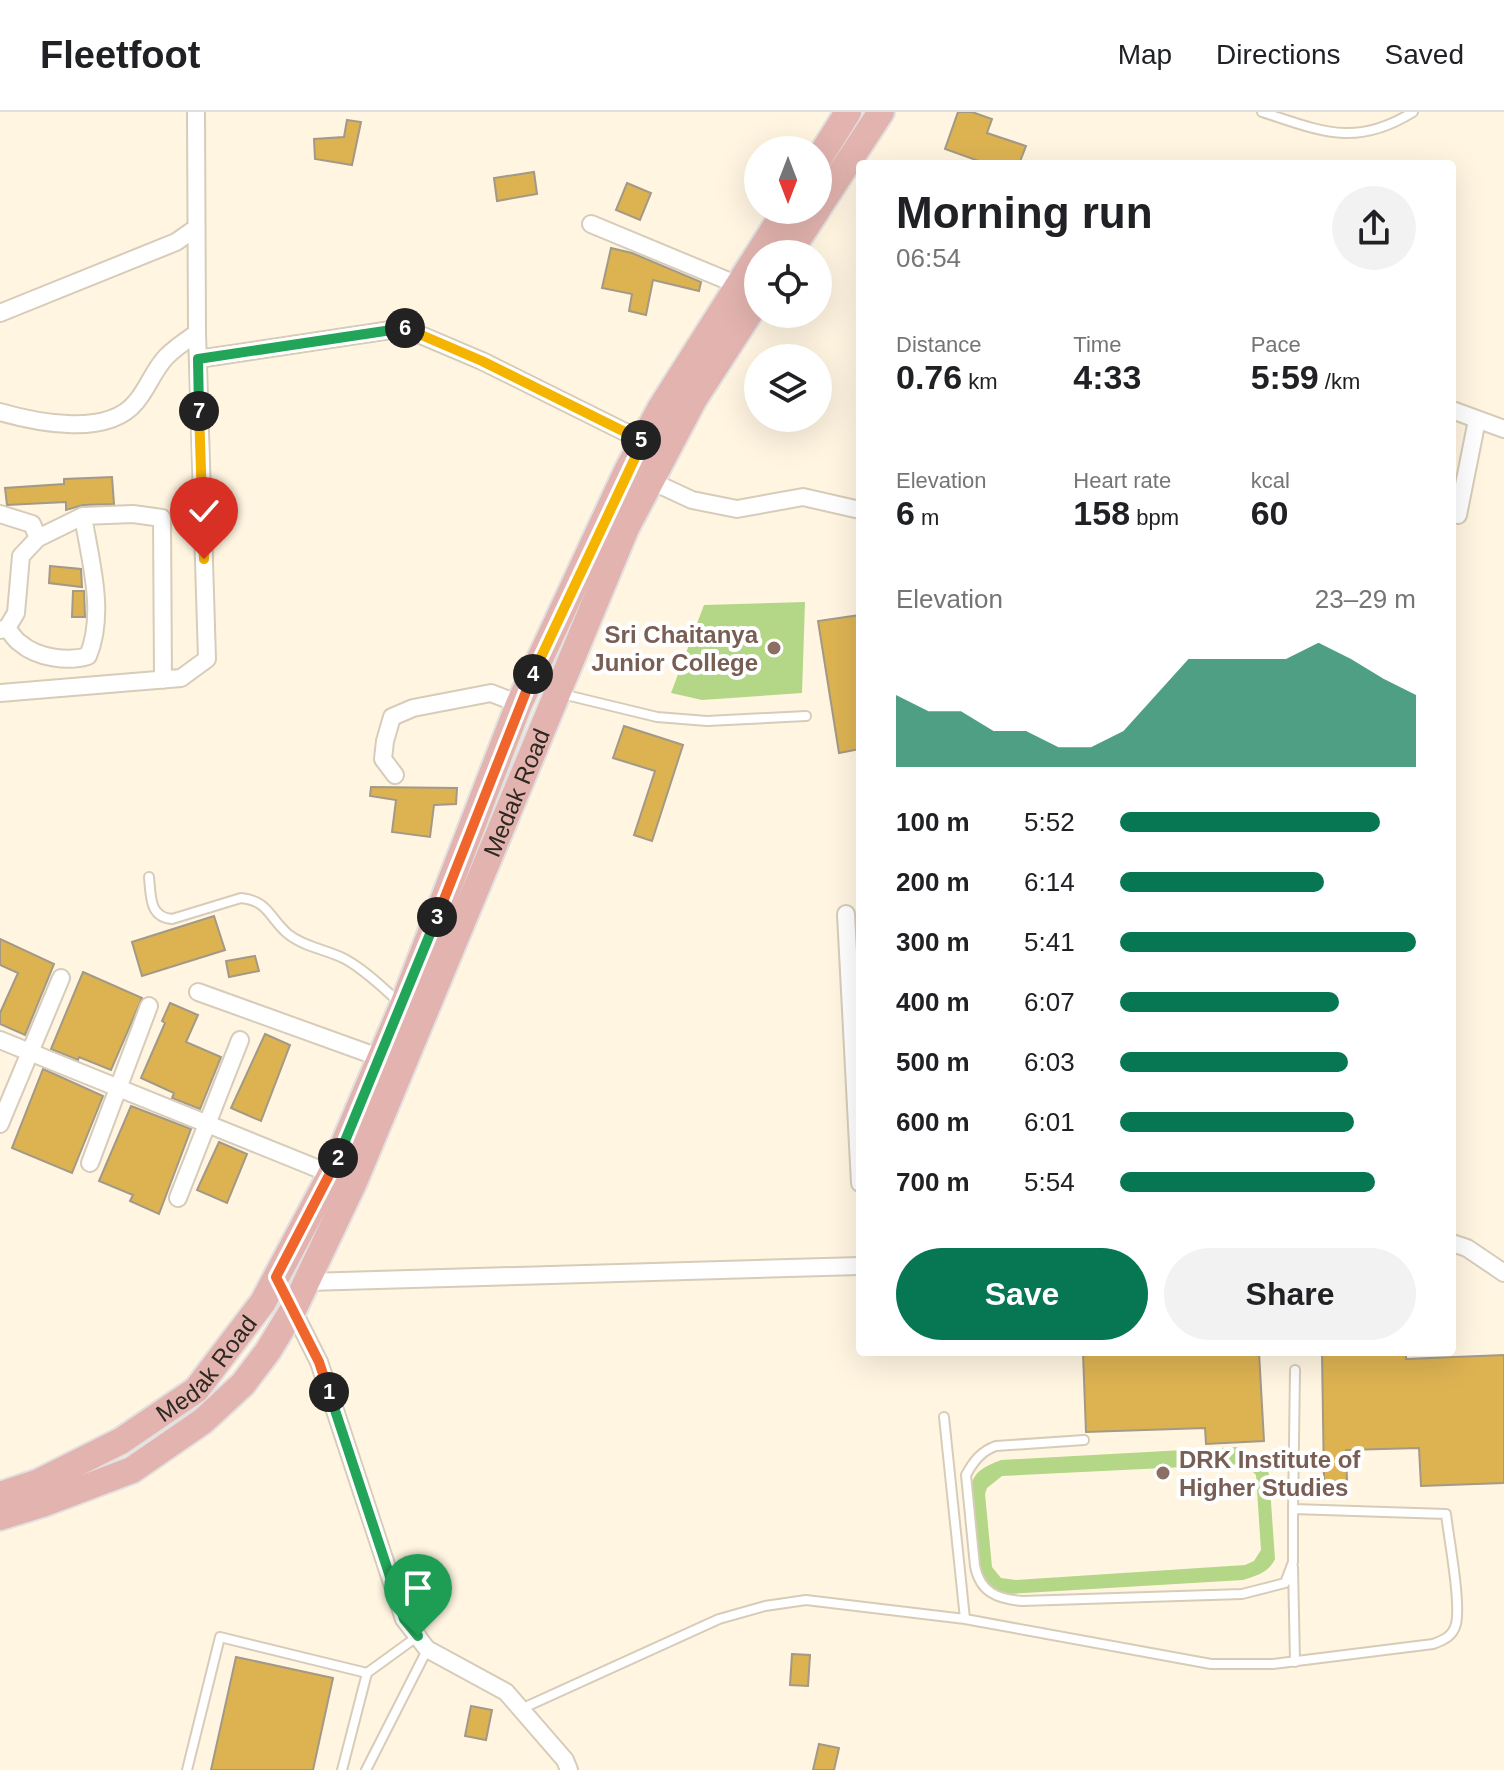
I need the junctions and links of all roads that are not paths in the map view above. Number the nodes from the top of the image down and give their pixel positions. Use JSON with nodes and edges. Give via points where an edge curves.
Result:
{"nodes":[{"id":1,"x":196,"y":112,"type":"edge"},
{"id":2,"x":848,"y":112,"type":"edge"},
{"id":3,"x":881,"y":112,"type":"edge"},
{"id":4,"x":1262,"y":112,"type":"edge"},
{"id":5,"x":1413,"y":112,"type":"edge"},
{"id":6,"x":832,"y":138,"type":"edge"},
{"id":7,"x":858,"y":160,"type":"edge"},
{"id":8,"x":852,"y":173,"type":"edge"},
{"id":9,"x":832,"y":194,"type":"edge"},
{"id":10,"x":591,"y":224,"type":"dead end"},
{"id":11,"x":196,"y":228,"type":"junction"},
{"id":12,"x":744,"y":290,"type":"edge"},
{"id":13,"x":744,"y":297,"type":"edge"},
{"id":14,"x":744,"y":300,"type":"edge"},
{"id":15,"x":0,"y":313,"type":"edge"},
{"id":16,"x":197,"y":333,"type":"junction"},
{"id":17,"x":198,"y":359,"type":"junction"},
{"id":18,"x":0,"y":412,"type":"edge"},
{"id":19,"x":1456,"y":412,"type":"edge"},
{"id":20,"x":1477,"y":420,"type":"junction"},
{"id":21,"x":1504,"y":429,"type":"edge"},
{"id":22,"x":643,"y":441,"type":"junction"},
{"id":23,"x":651,"y":481,"type":"junction"},
{"id":24,"x":856,"y":509,"type":"edge"},
{"id":25,"x":0,"y":514,"type":"edge"},
{"id":26,"x":1458,"y":515,"type":"dead end"},
{"id":27,"x":83,"y":516,"type":"junction"},
{"id":28,"x":38,"y":538,"type":"junction"},
{"id":29,"x":4,"y":629,"type":"edge"},
{"id":30,"x":163,"y":680,"type":"junction"},
{"id":31,"x":0,"y":693,"type":"edge"},
{"id":32,"x":558,"y":693,"type":"junction"},
{"id":33,"x":519,"y":704,"type":"junction"},
{"id":34,"x":806,"y":716,"type":"dead end"},
{"id":35,"x":395,"y":775,"type":"dead end"},
{"id":36,"x":149,"y":877,"type":"dead end"},
{"id":37,"x":846,"y":914,"type":"dead end"},
{"id":38,"x":61,"y":978,"type":"dead end"},
{"id":39,"x":198,"y":992,"type":"dead end"},
{"id":40,"x":403,"y":1005,"type":"junction"},
{"id":41,"x":149,"y":1006,"type":"dead end"},
{"id":42,"x":0,"y":1040,"type":"edge"},
{"id":43,"x":240,"y":1040,"type":"dead end"},
{"id":44,"x":30,"y":1052,"type":"junction"},
{"id":45,"x":381,"y":1058,"type":"junction"},
{"id":46,"x":118,"y":1088,"type":"junction"},
{"id":47,"x":856,"y":1106,"type":"edge"},
{"id":48,"x":0,"y":1124,"type":"edge"},
{"id":49,"x":207,"y":1124,"type":"junction"},
{"id":50,"x":90,"y":1163,"type":"dead end"},
{"id":51,"x":331,"y":1174,"type":"junction"},
{"id":52,"x":178,"y":1198,"type":"dead end"},
{"id":53,"x":1456,"y":1244,"type":"edge"},
{"id":54,"x":856,"y":1266,"type":"edge"},
{"id":55,"x":1504,"y":1273,"type":"edge"},
{"id":56,"x":276,"y":1277,"type":"junction"},
{"id":57,"x":307,"y":1282,"type":"junction"},
{"id":58,"x":294,"y":1308,"type":"junction"},
{"id":59,"x":1295,"y":1370,"type":"dead end"},
{"id":60,"x":944,"y":1417,"type":"dead end"},
{"id":61,"x":1084,"y":1440,"type":"dead end"},
{"id":62,"x":0,"y":1495,"type":"edge"},
{"id":63,"x":1293,"y":1513,"type":"junction"},
{"id":64,"x":0,"y":1517,"type":"edge"},
{"id":65,"x":1293,"y":1562,"type":"junction"},
{"id":66,"x":965,"y":1619,"type":"junction"},
{"id":67,"x":422,"y":1642,"type":"junction"},
{"id":68,"x":1295,"y":1662,"type":"junction"},
{"id":69,"x":367,"y":1673,"type":"junction"},
{"id":70,"x":521,"y":1709,"type":"junction"},
{"id":71,"x":187,"y":1770,"type":"edge"},
{"id":72,"x":342,"y":1770,"type":"edge"},
{"id":73,"x":366,"y":1770,"type":"edge"},
{"id":74,"x":569,"y":1770,"type":"edge"}],
"edges":[{"from":1,"to":11,"type":"street"},
{"from":2,"to":6,"type":"main road"},
{"from":3,"to":7,"type":"main road"},
{"from":4,"to":5,"type":"lane","via":[[1306,127],[1358,135]]},
{"from":8,"to":9,"type":"main road"},
{"from":10,"to":12,"type":"street"},
{"from":11,"to":15,"type":"street","via":[[176,242]]},
{"from":11,"to":16,"type":"street"},
{"from":13,"to":22,"type":"main road","name":"Medak Road","via":[[660,409]]},
{"from":14,"to":23,"type":"main road","name":"Medak Road"},
{"from":16,"to":17,"type":"street"},
{"from":16,"to":18,"type":"street","via":[[168,356],[135,403],[108,421],[51,423]]},
{"from":17,"to":22,"type":"street","via":[[404,328]]},
{"from":17,"to":30,"type":"street","via":[[207,659],[181,678]]},
{"from":19,"to":20,"type":"street"},
{"from":20,"to":21,"type":"street"},
{"from":20,"to":26,"type":"street"},
{"from":22,"to":33,"type":"main road","name":"Medak Road"},
{"from":23,"to":24,"type":"street","via":[[692,500],[737,509],[803,497]]},
{"from":23,"to":32,"type":"main road","name":"Medak Road","via":[[626,528]]},
{"from":25,"to":28,"type":"street","via":[[32,524]]},
{"from":27,"to":28,"type":"street"},
{"from":27,"to":29,"type":"street","via":[[96,597],[95,640],[88,656],[55,658],[21,645]]},
{"from":27,"to":30,"type":"street","via":[[162,518]]},
{"from":28,"to":29,"type":"street","via":[[21,556],[16,613]]},
{"from":30,"to":31,"type":"street"},
{"from":32,"to":34,"type":"lane","via":[[669,718]]},
{"from":32,"to":57,"type":"main road","name":"Medak Road","via":[[354,1182]]},
{"from":33,"to":35,"type":"street","via":[[491,693],[392,717],[383,759]]},
{"from":33,"to":40,"type":"main road","name":"Medak Road"},
{"from":36,"to":40,"type":"lane","via":[[155,913],[163,918],[227,900],[260,902],[289,935],[344,958]]},
{"from":37,"to":47,"type":"street"},
{"from":38,"to":44,"type":"street"},
{"from":39,"to":45,"type":"street"},
{"from":40,"to":45,"type":"main road","name":"Medak Road"},
{"from":41,"to":46,"type":"street"},
{"from":42,"to":44,"type":"street"},
{"from":43,"to":49,"type":"street"},
{"from":44,"to":46,"type":"street"},
{"from":44,"to":48,"type":"street"},
{"from":45,"to":51,"type":"main road","name":"Medak Road"},
{"from":46,"to":49,"type":"street"},
{"from":46,"to":50,"type":"street"},
{"from":49,"to":51,"type":"street"},
{"from":49,"to":52,"type":"street"},
{"from":51,"to":56,"type":"main road","name":"Medak Road"},
{"from":53,"to":55,"type":"street"},
{"from":54,"to":57,"type":"street"},
{"from":56,"to":58,"type":"street"},
{"from":56,"to":62,"type":"main road","name":"Medak Road","via":[[196,1390],[121,1441],[39,1482]]},
{"from":57,"to":58,"type":"main road","name":"Medak Road"},
{"from":58,"to":64,"type":"main road","name":"Medak Road","via":[[243,1384],[164,1450],[132,1470]]},
{"from":58,"to":67,"type":"street","via":[[319,1362],[404,1619]]},
{"from":59,"to":63,"type":"lane"},
{"from":60,"to":66,"type":"lane"},
{"from":61,"to":65,"type":"lane","via":[[996,1446],[972,1464],[966,1475],[975,1566],[985,1589],[1022,1601],[1242,1594],[1285,1583]]},
{"from":63,"to":65,"type":"lane"},
{"from":63,"to":68,"type":"lane","via":[[1446,1514],[1457,1608],[1456,1626],[1447,1639],[1433,1644]]},
{"from":65,"to":68,"type":"lane"},
{"from":66,"to":68,"type":"lane","via":[[1211,1664]]},
{"from":66,"to":70,"type":"lane","via":[[806,1600],[765,1606],[719,1619]]},
{"from":67,"to":69,"type":"lane"},
{"from":67,"to":70,"type":"street","via":[[506,1692]]},
{"from":67,"to":73,"type":"lane"},
{"from":69,"to":71,"type":"lane","via":[[220,1637]]},
{"from":69,"to":72,"type":"lane"},
{"from":70,"to":74,"type":"street"}]}
